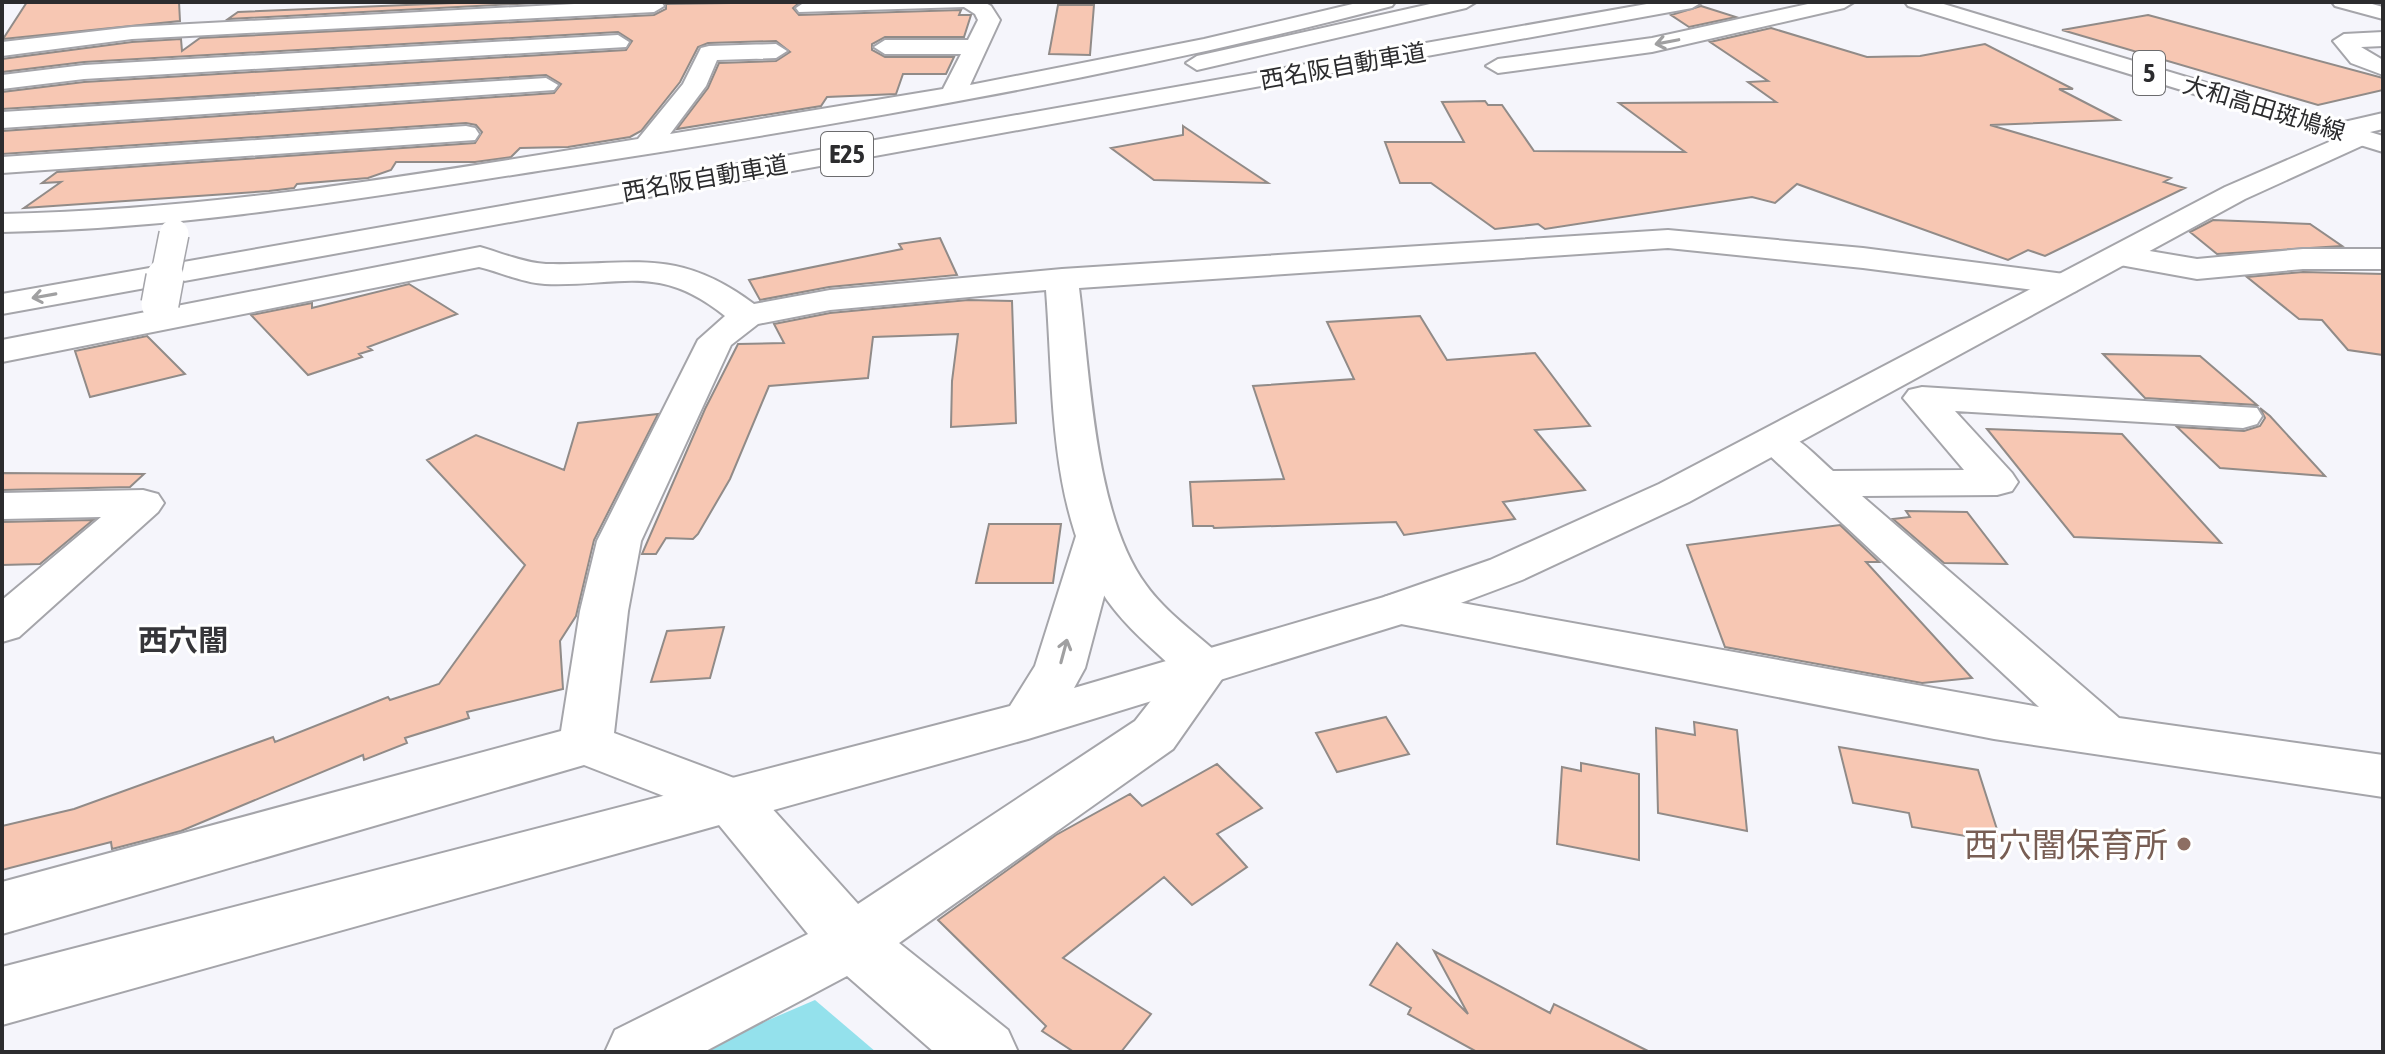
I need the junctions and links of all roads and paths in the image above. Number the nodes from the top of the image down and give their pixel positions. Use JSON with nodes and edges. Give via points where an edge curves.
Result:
{"nodes":[{"id":1,"x":961,"y":2,"type":"edge"},
{"id":2,"x":969,"y":2,"type":"edge"},
{"id":3,"x":1385,"y":2,"type":"edge"},
{"id":4,"x":1466,"y":2,"type":"edge"},
{"id":5,"x":1628,"y":2,"type":"edge"},
{"id":6,"x":1692,"y":2,"type":"edge"},
{"id":7,"x":1844,"y":2,"type":"edge"},
{"id":8,"x":1915,"y":2,"type":"edge"},
{"id":9,"x":2342,"y":2,"type":"edge"},
{"id":10,"x":656,"y":4,"type":"edge"},
{"id":11,"x":806,"y":8,"type":"dead end"},
{"id":12,"x":480,"y":9,"type":"edge"},
{"id":13,"x":160,"y":10,"type":"dead end"},
{"id":14,"x":2383,"y":13,"type":"edge"},
{"id":15,"x":132,"y":33,"type":"junction"},
{"id":16,"x":2383,"y":39,"type":"edge"},
{"id":17,"x":618,"y":42,"type":"junction"},
{"id":18,"x":885,"y":47,"type":"dead end"},
{"id":19,"x":976,"y":47,"type":"junction"},
{"id":20,"x":2,"y":49,"type":"edge"},
{"id":21,"x":442,"y":51,"type":"junction"},
{"id":22,"x":776,"y":51,"type":"dead end"},
{"id":23,"x":2383,"y":68,"type":"edge"},
{"id":24,"x":1469,"y":70,"type":"dead end"},
{"id":25,"x":84,"y":72,"type":"junction"},
{"id":26,"x":1422,"y":76,"type":"dead end"},
{"id":27,"x":2,"y":82,"type":"edge"},
{"id":28,"x":546,"y":85,"type":"junction"},
{"id":29,"x":953,"y":94,"type":"junction"},
{"id":30,"x":14,"y":119,"type":"edge"},
{"id":31,"x":2366,"y":133,"type":"edge"},
{"id":32,"x":466,"y":134,"type":"junction"},
{"id":33,"x":2,"y":137,"type":"edge"},
{"id":34,"x":647,"y":146,"type":"junction"},
{"id":35,"x":2,"y":165,"type":"edge"},
{"id":36,"x":683,"y":174,"type":"junction"},
{"id":37,"x":419,"y":180,"type":"junction"},
{"id":38,"x":2,"y":223,"type":"edge"},
{"id":39,"x":181,"y":223,"type":"junction"},
{"id":40,"x":2120,"y":256,"type":"junction"},
{"id":41,"x":2383,"y":259,"type":"edge"},
{"id":42,"x":1062,"y":279,"type":"junction"},
{"id":43,"x":2,"y":284,"type":"edge"},
{"id":44,"x":2064,"y":284,"type":"junction"},
{"id":45,"x":2,"y":304,"type":"edge"},
{"id":46,"x":162,"y":311,"type":"junction"},
{"id":47,"x":747,"y":316,"type":"junction"},
{"id":48,"x":2,"y":351,"type":"edge"},
{"id":49,"x":2243,"y":416,"type":"dead end"},
{"id":50,"x":1773,"y":440,"type":"junction"},
{"id":51,"x":1821,"y":484,"type":"junction"},
{"id":52,"x":2,"y":506,"type":"edge"},
{"id":53,"x":1098,"y":536,"type":"junction"},
{"id":54,"x":1401,"y":608,"type":"junction"},
{"id":55,"x":2,"y":626,"type":"edge"},
{"id":56,"x":1204,"y":669,"type":"junction"},
{"id":57,"x":1028,"y":720,"type":"junction"},
{"id":58,"x":2102,"y":734,"type":"junction"},
{"id":59,"x":586,"y":744,"type":"junction"},
{"id":60,"x":2383,"y":776,"type":"edge"},
{"id":61,"x":730,"y":799,"type":"junction"},
{"id":62,"x":2,"y":908,"type":"edge"},
{"id":63,"x":852,"y":942,"type":"junction"},
{"id":64,"x":2,"y":996,"type":"edge"},
{"id":65,"x":639,"y":1052,"type":"edge"},
{"id":66,"x":984,"y":1052,"type":"edge"}],
"edges":[{"from":1,"to":11,"type":"main road","via":[[852,16]]},
{"from":2,"to":19,"type":"main road","via":[[984,10],[989,20]]},
{"from":3,"to":29,"type":"main road","via":[[1187,49]]},
{"from":4,"to":36,"type":"main road"},
{"from":5,"to":36,"type":"main road","name":"西名阪自動車道","number":"E25"},
{"from":6,"to":36,"type":"main road","name":"西名阪自動車道","number":"E25"},
{"from":7,"to":24,"type":"main road","one_way":true,"via":[[1652,45]]},
{"from":8,"to":31,"type":"main road","name":"大和高田斑鳩線","number":"5"},
{"from":9,"to":14,"type":"main road"},
{"from":10,"to":12,"type":"main road"},
{"from":10,"to":17,"type":"main road"},
{"from":12,"to":15,"type":"main road"},
{"from":12,"to":21,"type":"main road"},
{"from":13,"to":15,"type":"main road"},
{"from":15,"to":20,"type":"main road"},
{"from":15,"to":25,"type":"main road"},
{"from":16,"to":23,"type":"main road","via":[[2344,41],[2359,58]]},
{"from":17,"to":21,"type":"main road"},
{"from":17,"to":28,"type":"main road"},
{"from":18,"to":19,"type":"main road"},
{"from":19,"to":29,"type":"main road"},
{"from":21,"to":25,"type":"main road"},
{"from":22,"to":34,"type":"main road","via":[[709,53],[694,86]]},
{"from":25,"to":27,"type":"main road"},
{"from":25,"to":30,"type":"main road"},
{"from":26,"to":36,"type":"main road","via":[[1133,116],[818,171]]},
{"from":28,"to":30,"type":"main road"},
{"from":28,"to":32,"type":"main road"},
{"from":29,"to":34,"type":"main road"},
{"from":30,"to":33,"type":"main road"},
{"from":31,"to":40,"type":"main road","via":[[2235,193]]},
{"from":32,"to":35,"type":"main road"},
{"from":32,"to":37,"type":"main road"},
{"from":34,"to":37,"type":"main road"},
{"from":36,"to":43,"type":"main road","name":"西名阪自動車道","number":"E25"},
{"from":36,"to":45,"type":"main road","name":"西名阪自動車道","number":"E25","one_way":true},
{"from":37,"to":39,"type":"main road"},
{"from":38,"to":39,"type":"main road"},
{"from":39,"to":46,"type":"main road","bridge":true},
{"from":40,"to":41,"type":"main road","via":[[2197,269],[2303,259]]},
{"from":40,"to":44,"type":"main road"},
{"from":42,"to":44,"type":"main road","via":[[1668,239]]},
{"from":42,"to":47,"type":"main road","via":[[830,300]]},
{"from":42,"to":53,"type":"main road","via":[[1081,445]]},
{"from":44,"to":50,"type":"main road"},
{"from":46,"to":47,"type":"main road","via":[[480,257],[542,274],[653,270],[687,277]]},
{"from":46,"to":48,"type":"main road"},
{"from":47,"to":59,"type":"main road","via":[[716,340],[619,541]]},
{"from":49,"to":51,"type":"main road","via":[[1922,398],[1997,482]]},
{"from":50,"to":51,"type":"main road"},
{"from":50,"to":54,"type":"main road","via":[[1582,537]]},
{"from":51,"to":58,"type":"main road"},
{"from":52,"to":55,"type":"main road","via":[[143,503]]},
{"from":53,"to":56,"type":"main road","via":[[1125,591]]},
{"from":57,"to":53,"type":"main road","one_way":true,"via":[[1060,668]]},
{"from":54,"to":56,"type":"main road"},
{"from":54,"to":58,"type":"main road","via":[[1994,720]]},
{"from":56,"to":57,"type":"main road"},
{"from":56,"to":63,"type":"main road","via":[[1154,735]]},
{"from":57,"to":61,"type":"main road"},
{"from":58,"to":60,"type":"main road"},
{"from":59,"to":61,"type":"main road"},
{"from":59,"to":62,"type":"main road"},
{"from":61,"to":63,"type":"main road"},
{"from":61,"to":64,"type":"main road"},
{"from":63,"to":65,"type":"main road"},
{"from":63,"to":66,"type":"main road"}]}
